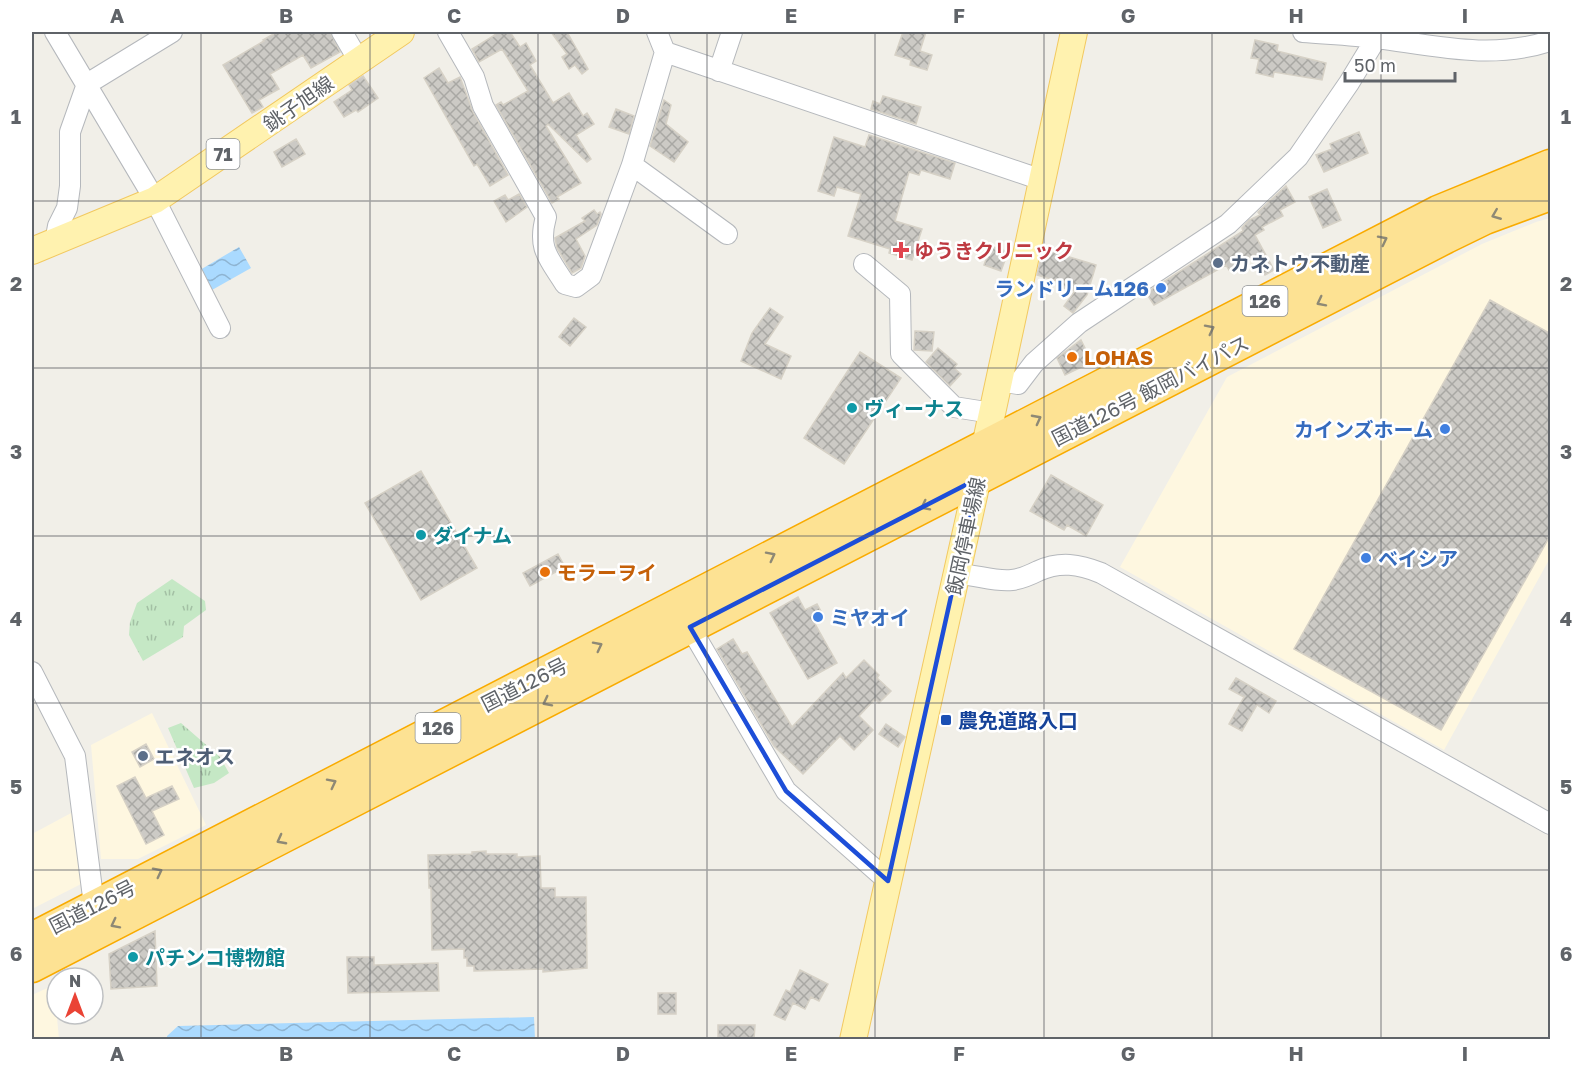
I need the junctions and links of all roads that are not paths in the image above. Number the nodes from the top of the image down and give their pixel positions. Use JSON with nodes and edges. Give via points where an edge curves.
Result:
{"nodes":[{"id":1,"x":55,"y":32,"type":"edge"},
{"id":2,"x":172,"y":32,"type":"edge"},
{"id":3,"x":342,"y":32,"type":"edge"},
{"id":4,"x":401,"y":32,"type":"edge"},
{"id":5,"x":448,"y":32,"type":"edge"},
{"id":6,"x":657,"y":32,"type":"edge"},
{"id":7,"x":732,"y":32,"type":"edge"},
{"id":8,"x":1074,"y":32,"type":"edge"},
{"id":9,"x":1303,"y":32,"type":"edge"},
{"id":10,"x":1378,"y":35,"type":"edge"},
{"id":11,"x":1551,"y":41,"type":"edge"},
{"id":12,"x":664,"y":52,"type":"junction"},
{"id":13,"x":359,"y":61,"type":"junction"},
{"id":14,"x":719,"y":71,"type":"junction"},
{"id":15,"x":87,"y":84,"type":"junction"},
{"id":16,"x":632,"y":165,"type":"junction"},
{"id":17,"x":1551,"y":165,"type":"edge"},
{"id":18,"x":1042,"y":180,"type":"junction"},
{"id":19,"x":1551,"y":195,"type":"edge"},
{"id":20,"x":155,"y":201,"type":"junction"},
{"id":21,"x":727,"y":234,"type":"dead end"},
{"id":22,"x":43,"y":246,"type":"edge"},
{"id":23,"x":864,"y":264,"type":"dead end"},
{"id":24,"x":220,"y":328,"type":"dead end"},
{"id":25,"x":999,"y":381,"type":"junction"},
{"id":26,"x":992,"y":413,"type":"junction"},
{"id":27,"x":985,"y":446,"type":"junction"},
{"id":28,"x":977,"y":479,"type":"junction"},
{"id":29,"x":956,"y":574,"type":"junction"},
{"id":30,"x":690,"y":627,"type":"junction"},
{"id":31,"x":32,"y":672,"type":"edge"},
{"id":32,"x":1551,"y":824,"type":"edge"},
{"id":33,"x":888,"y":881,"type":"junction"},
{"id":34,"x":94,"y":906,"type":"junction"},
{"id":35,"x":32,"y":938,"type":"edge"},
{"id":36,"x":32,"y":967,"type":"edge"},
{"id":37,"x":853,"y":1040,"type":"edge"}],
"edges":[{"from":1,"to":15,"type":"street"},
{"from":2,"to":15,"type":"street"},
{"from":3,"to":13,"type":"street"},
{"from":4,"to":13,"type":"main road","name":"銚子旭線","number":"71"},
{"from":5,"to":16,"type":"street","via":[[474,77],[483,106],[546,217],[543,248],[565,284],[576,286],[591,276]]},
{"from":6,"to":12,"type":"street"},
{"from":7,"to":14,"type":"street"},
{"from":8,"to":18,"type":"main road","name":"飯岡停車場線"},
{"from":9,"to":10,"type":"street"},
{"from":10,"to":11,"type":"street","via":[[1441,49],[1473,51],[1526,49]]},
{"from":10,"to":25,"type":"street","via":[[1298,157],[1228,224],[1079,323],[1034,363],[1018,384]]},
{"from":12,"to":14,"type":"street"},
{"from":12,"to":16,"type":"street"},
{"from":13,"to":20,"type":"main road","name":"銚子旭線","number":"71"},
{"from":14,"to":18,"type":"street"},
{"from":15,"to":20,"type":"street"},
{"from":15,"to":22,"type":"street","via":[[70,132],[67,208]]},
{"from":16,"to":21,"type":"street"},
{"from":27,"to":17,"type":"highway","name":"国道126号 飯岡バイパス","number":"126","one_way":true,"via":[[1438,211]]},
{"from":18,"to":25,"type":"main road","name":"飯岡停車場線"},
{"from":19,"to":28,"type":"highway","name":"国道126号 飯岡バイパス","number":"126","one_way":true,"via":[[1446,238]]},
{"from":20,"to":22,"type":"main road","name":"銚子旭線","number":"71"},
{"from":20,"to":24,"type":"street"},
{"from":23,"to":26,"type":"street","via":[[900,294],[901,354],[954,407]]},
{"from":25,"to":26,"type":"main road","name":"飯岡停車場線"},
{"from":26,"to":27,"type":"main road","name":"飯岡停車場線"},
{"from":27,"to":28,"type":"main road","name":"飯岡停車場線"},
{"from":34,"to":27,"type":"highway","name":"国道126号","number":"126","one_way":true},
{"from":28,"to":29,"type":"main road","name":"飯岡停車場線"},
{"from":28,"to":30,"type":"highway","name":"国道126号","number":"126","one_way":true},
{"from":29,"to":32,"type":"street","via":[[1014,580],[1066,564],[1101,573]]},
{"from":29,"to":33,"type":"main road","name":"飯岡停車場線"},
{"from":30,"to":33,"type":"street","via":[[786,791]]},
{"from":30,"to":36,"type":"highway","name":"国道126号","number":"126","one_way":true},
{"from":31,"to":34,"type":"street","via":[[75,756]]},
{"from":33,"to":37,"type":"main road","name":"飯岡停車場線"},
{"from":34,"to":35,"type":"highway","name":"国道126号","number":"126"}]}
